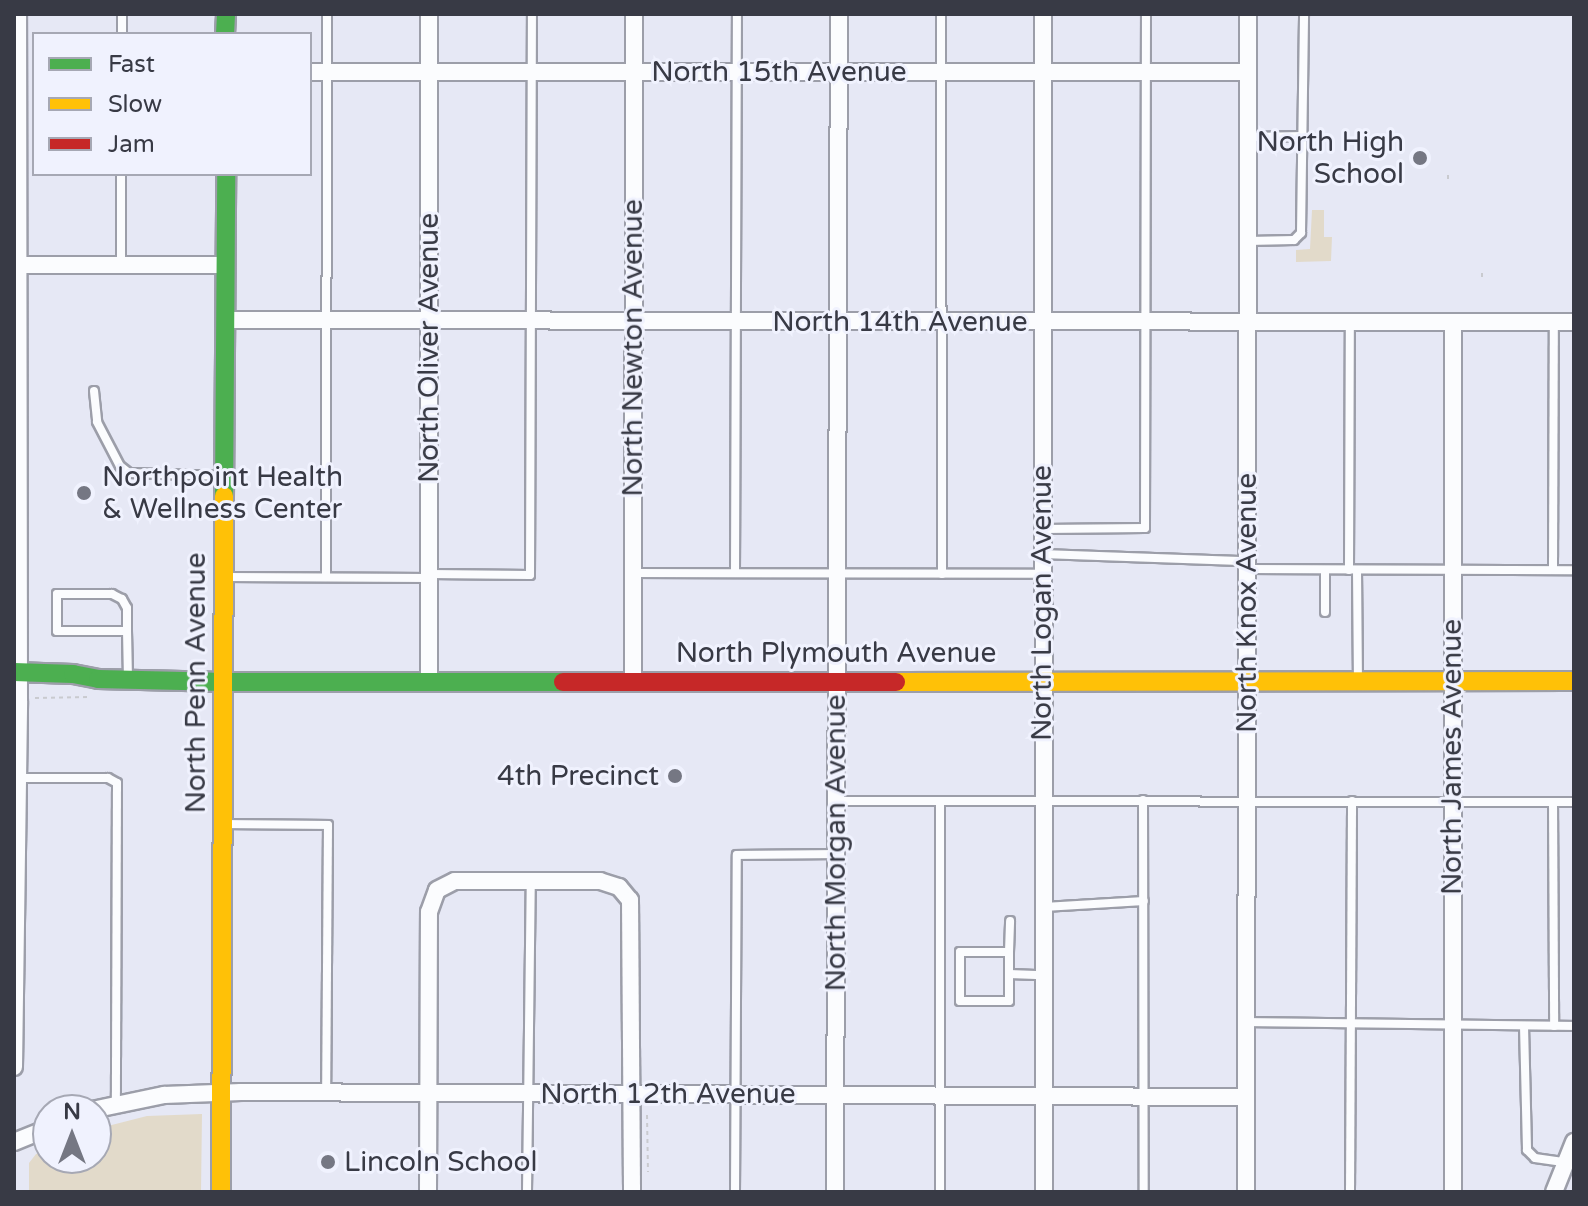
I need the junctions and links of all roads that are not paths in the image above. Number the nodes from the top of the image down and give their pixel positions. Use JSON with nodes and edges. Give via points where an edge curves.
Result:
{"nodes":[{"id":1,"x":18,"y":14,"type":"edge"},
{"id":2,"x":327,"y":14,"type":"edge"},
{"id":3,"x":429,"y":14,"type":"edge"},
{"id":4,"x":532,"y":14,"type":"edge"},
{"id":5,"x":634,"y":14,"type":"edge"},
{"id":6,"x":737,"y":14,"type":"edge"},
{"id":7,"x":839,"y":14,"type":"edge"},
{"id":8,"x":941,"y":14,"type":"edge"},
{"id":9,"x":1043,"y":14,"type":"edge"},
{"id":10,"x":1146,"y":14,"type":"edge"},
{"id":11,"x":1248,"y":14,"type":"edge"},
{"id":12,"x":1304,"y":14,"type":"edge"},
{"id":13,"x":312,"y":72,"type":"edge"},
{"id":14,"x":328,"y":72,"type":"junction"},
{"id":15,"x":429,"y":72,"type":"junction"},
{"id":16,"x":532,"y":72,"type":"junction"},
{"id":17,"x":634,"y":72,"type":"junction"},
{"id":18,"x":736,"y":72,"type":"junction"},
{"id":19,"x":839,"y":72,"type":"junction"},
{"id":20,"x":941,"y":72,"type":"junction"},
{"id":21,"x":1043,"y":72,"type":"junction"},
{"id":22,"x":1146,"y":72,"type":"junction"},
{"id":23,"x":1248,"y":72,"type":"junction"},
{"id":24,"x":1304,"y":136,"type":"junction"},
{"id":25,"x":1248,"y":137,"type":"junction"},
{"id":26,"x":121,"y":176,"type":"edge"},
{"id":27,"x":226,"y":176,"type":"edge"},
{"id":28,"x":1248,"y":241,"type":"junction"},
{"id":29,"x":16,"y":265,"type":"edge"},
{"id":30,"x":121,"y":265,"type":"junction"},
{"id":31,"x":226,"y":265,"type":"junction"},
{"id":32,"x":227,"y":320,"type":"junction"},
{"id":33,"x":327,"y":321,"type":"junction"},
{"id":34,"x":430,"y":321,"type":"junction"},
{"id":35,"x":532,"y":321,"type":"junction"},
{"id":36,"x":633,"y":321,"type":"junction"},
{"id":37,"x":837,"y":321,"type":"junction"},
{"id":38,"x":943,"y":321,"type":"junction"},
{"id":39,"x":736,"y":322,"type":"junction"},
{"id":40,"x":1042,"y":322,"type":"junction"},
{"id":41,"x":1145,"y":322,"type":"junction"},
{"id":42,"x":1248,"y":322,"type":"junction"},
{"id":43,"x":1350,"y":322,"type":"junction"},
{"id":44,"x":1453,"y":322,"type":"junction"},
{"id":45,"x":1554,"y":322,"type":"junction"},
{"id":46,"x":1574,"y":322,"type":"edge"},
{"id":47,"x":94,"y":391,"type":"dead end"},
{"id":48,"x":225,"y":476,"type":"junction"},
{"id":49,"x":1042,"y":529,"type":"junction"},
{"id":50,"x":1042,"y":554,"type":"junction"},
{"id":51,"x":1247,"y":565,"type":"junction"},
{"id":52,"x":1325,"y":570,"type":"junction"},
{"id":53,"x":1353,"y":570,"type":"junction"},
{"id":54,"x":1451,"y":570,"type":"junction"},
{"id":55,"x":1553,"y":570,"type":"junction"},
{"id":56,"x":1574,"y":570,"type":"edge"},
{"id":57,"x":633,"y":573,"type":"junction"},
{"id":58,"x":735,"y":573,"type":"junction"},
{"id":59,"x":837,"y":573,"type":"junction"},
{"id":60,"x":942,"y":574,"type":"junction"},
{"id":61,"x":1042,"y":574,"type":"junction"},
{"id":62,"x":429,"y":576,"type":"junction"},
{"id":63,"x":16,"y":577,"type":"edge"},
{"id":64,"x":225,"y":577,"type":"junction"},
{"id":65,"x":326,"y":577,"type":"junction"},
{"id":66,"x":1325,"y":612,"type":"dead end"},
{"id":67,"x":127,"y":631,"type":"junction"},
{"id":68,"x":16,"y":679,"type":"edge"},
{"id":69,"x":128,"y":680,"type":"junction"},
{"id":70,"x":429,"y":681,"type":"junction"},
{"id":71,"x":633,"y":681,"type":"junction"},
{"id":72,"x":837,"y":681,"type":"junction"},
{"id":73,"x":1042,"y":681,"type":"junction"},
{"id":74,"x":1451,"y":681,"type":"junction"},
{"id":75,"x":1574,"y":681,"type":"edge"},
{"id":76,"x":225,"y":682,"type":"junction"},
{"id":77,"x":1246,"y":682,"type":"junction"},
{"id":78,"x":1358,"y":682,"type":"junction"},
{"id":79,"x":16,"y":778,"type":"edge"},
{"id":80,"x":1042,"y":800,"type":"junction"},
{"id":81,"x":1143,"y":800,"type":"junction"},
{"id":82,"x":1247,"y":800,"type":"junction"},
{"id":83,"x":836,"y":801,"type":"junction"},
{"id":84,"x":1352,"y":801,"type":"junction"},
{"id":85,"x":940,"y":802,"type":"junction"},
{"id":86,"x":1452,"y":802,"type":"junction"},
{"id":87,"x":1553,"y":802,"type":"junction"},
{"id":88,"x":1574,"y":802,"type":"edge"},
{"id":89,"x":224,"y":824,"type":"junction"},
{"id":90,"x":836,"y":854,"type":"junction"},
{"id":91,"x":531,"y":881,"type":"junction"},
{"id":92,"x":1144,"y":901,"type":"junction"},
{"id":93,"x":1043,"y":907,"type":"junction"},
{"id":94,"x":1010,"y":921,"type":"dead end"},
{"id":95,"x":1009,"y":952,"type":"junction"},
{"id":96,"x":1009,"y":974,"type":"junction"},
{"id":97,"x":1043,"y":975,"type":"junction"},
{"id":98,"x":1247,"y":1022,"type":"junction"},
{"id":99,"x":1453,"y":1024,"type":"junction"},
{"id":100,"x":1350,"y":1025,"type":"junction"},
{"id":101,"x":1524,"y":1026,"type":"junction"},
{"id":102,"x":1554,"y":1026,"type":"junction"},
{"id":103,"x":1574,"y":1026,"type":"edge"},
{"id":104,"x":14,"y":1067,"type":"edge"},
{"id":105,"x":326,"y":1092,"type":"junction"},
{"id":106,"x":429,"y":1093,"type":"junction"},
{"id":107,"x":528,"y":1093,"type":"junction"},
{"id":108,"x":632,"y":1093,"type":"junction"},
{"id":109,"x":735,"y":1093,"type":"junction"},
{"id":110,"x":222,"y":1094,"type":"junction"},
{"id":111,"x":834,"y":1095,"type":"junction"},
{"id":112,"x":1145,"y":1095,"type":"junction"},
{"id":113,"x":940,"y":1096,"type":"junction"},
{"id":114,"x":1044,"y":1097,"type":"junction"},
{"id":115,"x":1245,"y":1097,"type":"junction"},
{"id":116,"x":116,"y":1103,"type":"junction"},
{"id":117,"x":112,"y":1104,"type":"edge"},
{"id":118,"x":1574,"y":1142,"type":"edge"},
{"id":119,"x":1565,"y":1162,"type":"junction"},
{"id":120,"x":221,"y":1192,"type":"edge"},
{"id":121,"x":428,"y":1192,"type":"edge"},
{"id":122,"x":527,"y":1192,"type":"edge"},
{"id":123,"x":632,"y":1192,"type":"edge"},
{"id":124,"x":735,"y":1192,"type":"edge"},
{"id":125,"x":835,"y":1192,"type":"edge"},
{"id":126,"x":940,"y":1192,"type":"edge"},
{"id":127,"x":1044,"y":1192,"type":"edge"},
{"id":128,"x":1144,"y":1192,"type":"edge"},
{"id":129,"x":1246,"y":1192,"type":"edge"},
{"id":130,"x":1350,"y":1192,"type":"edge"},
{"id":131,"x":1453,"y":1192,"type":"edge"},
{"id":132,"x":1554,"y":1192,"type":"edge"}],
"edges":[{"from":1,"to":29,"type":"street"},
{"from":2,"to":14,"type":"lane"},
{"from":3,"to":15,"type":"street","name":"North Oliver Avenue"},
{"from":4,"to":16,"type":"lane"},
{"from":5,"to":17,"type":"street","name":"North Newton Avenue"},
{"from":6,"to":18,"type":"lane"},
{"from":7,"to":19,"type":"street","name":"North Morgan Avenue"},
{"from":8,"to":20,"type":"lane"},
{"from":9,"to":21,"type":"street","name":"North Logan Avenue"},
{"from":10,"to":22,"type":"lane"},
{"from":11,"to":23,"type":"street","name":"North Knox Avenue"},
{"from":12,"to":24,"type":"lane"},
{"from":13,"to":14,"type":"street","name":"North 15th Avenue"},
{"from":14,"to":15,"type":"street","name":"North 15th Avenue"},
{"from":14,"to":33,"type":"lane"},
{"from":15,"to":16,"type":"street","name":"North 15th Avenue"},
{"from":15,"to":34,"type":"street","name":"North Oliver Avenue"},
{"from":16,"to":17,"type":"street","name":"North 15th Avenue"},
{"from":16,"to":35,"type":"lane"},
{"from":17,"to":18,"type":"street","name":"North 15th Avenue"},
{"from":17,"to":36,"type":"street","name":"North Newton Avenue"},
{"from":18,"to":19,"type":"street","name":"North 15th Avenue"},
{"from":18,"to":39,"type":"lane"},
{"from":19,"to":20,"type":"street","name":"North 15th Avenue"},
{"from":19,"to":37,"type":"street","name":"North Morgan Avenue"},
{"from":20,"to":21,"type":"street","name":"North 15th Avenue"},
{"from":20,"to":38,"type":"lane"},
{"from":21,"to":22,"type":"street","name":"North 15th Avenue"},
{"from":21,"to":40,"type":"street","name":"North Logan Avenue"},
{"from":22,"to":23,"type":"street","name":"North 15th Avenue"},
{"from":22,"to":41,"type":"lane"},
{"from":23,"to":25,"type":"street","name":"North Knox Avenue"},
{"from":24,"to":25,"type":"lane"},
{"from":24,"to":28,"type":"lane","via":[[1301,233],[1294,240]]},
{"from":25,"to":28,"type":"street","name":"North Knox Avenue"},
{"from":26,"to":30,"type":"lane"},
{"from":27,"to":31,"type":"main road","name":"North Penn Avenue"},
{"from":28,"to":42,"type":"street","name":"North Knox Avenue"},
{"from":29,"to":30,"type":"street"},
{"from":29,"to":63,"type":"street"},
{"from":30,"to":31,"type":"street"},
{"from":31,"to":32,"type":"main road","name":"North Penn Avenue"},
{"from":32,"to":33,"type":"street","name":"North 14th Avenue"},
{"from":32,"to":48,"type":"main road","name":"North Penn Avenue"},
{"from":33,"to":34,"type":"street","name":"North 14th Avenue"},
{"from":33,"to":65,"type":"lane"},
{"from":34,"to":35,"type":"street","name":"North 14th Avenue"},
{"from":34,"to":62,"type":"street","name":"North Oliver Avenue"},
{"from":35,"to":36,"type":"street","name":"North 14th Avenue"},
{"from":35,"to":62,"type":"lane","via":[[530,575]]},
{"from":36,"to":39,"type":"street","name":"North 14th Avenue"},
{"from":36,"to":57,"type":"street","name":"North Newton Avenue"},
{"from":37,"to":38,"type":"street","name":"North 14th Avenue"},
{"from":37,"to":39,"type":"street","name":"North 14th Avenue"},
{"from":37,"to":59,"type":"street","name":"North Morgan Avenue"},
{"from":38,"to":40,"type":"street","name":"North 14th Avenue"},
{"from":38,"to":60,"type":"lane"},
{"from":39,"to":58,"type":"lane"},
{"from":40,"to":41,"type":"street","name":"North 14th Avenue"},
{"from":40,"to":49,"type":"street","name":"North Logan Avenue"},
{"from":41,"to":42,"type":"street","name":"North 14th Avenue"},
{"from":41,"to":49,"type":"lane","via":[[1145,528]]},
{"from":42,"to":43,"type":"street","name":"North 14th Avenue"},
{"from":42,"to":51,"type":"street","name":"North Knox Avenue"},
{"from":43,"to":44,"type":"street","name":"North 14th Avenue"},
{"from":43,"to":53,"type":"lane"},
{"from":44,"to":45,"type":"street","name":"North 14th Avenue"},
{"from":44,"to":54,"type":"street","name":"North James Avenue"},
{"from":45,"to":46,"type":"street","name":"North 14th Avenue"},
{"from":45,"to":55,"type":"lane"},
{"from":47,"to":48,"type":"lane","via":[[97,422],[129,473]]},
{"from":48,"to":64,"type":"main road","name":"North Penn Avenue"},
{"from":49,"to":50,"type":"street","name":"North Logan Avenue"},
{"from":50,"to":51,"type":"lane"},
{"from":50,"to":61,"type":"street","name":"North Logan Avenue"},
{"from":51,"to":52,"type":"lane"},
{"from":51,"to":77,"type":"street","name":"North Knox Avenue"},
{"from":52,"to":53,"type":"lane"},
{"from":52,"to":66,"type":"lane"},
{"from":53,"to":54,"type":"lane"},
{"from":53,"to":78,"type":"lane"},
{"from":54,"to":55,"type":"lane"},
{"from":54,"to":74,"type":"street","name":"North James Avenue"},
{"from":55,"to":56,"type":"lane"},
{"from":57,"to":58,"type":"lane"},
{"from":57,"to":71,"type":"street","name":"North Newton Avenue"},
{"from":58,"to":59,"type":"lane"},
{"from":59,"to":60,"type":"lane"},
{"from":59,"to":72,"type":"street","name":"North Morgan Avenue"},
{"from":60,"to":61,"type":"lane"},
{"from":61,"to":73,"type":"street","name":"North Logan Avenue"},
{"from":62,"to":65,"type":"lane"},
{"from":62,"to":70,"type":"street","name":"North Oliver Avenue"},
{"from":63,"to":68,"type":"street"},
{"from":64,"to":65,"type":"lane"},
{"from":64,"to":76,"type":"main road","name":"North Penn Avenue"},
{"from":67,"to":67,"type":"lane","via":[[122,599],[112,594],[57,594],[57,631]]},
{"from":67,"to":69,"type":"lane"},
{"from":68,"to":69,"type":"main road","name":"North Plymouth Avenue","via":[[73,674]]},
{"from":68,"to":79,"type":"street"},
{"from":69,"to":76,"type":"main road","name":"North Plymouth Avenue"},
{"from":70,"to":71,"type":"main road","name":"North Plymouth Avenue"},
{"from":70,"to":76,"type":"main road","name":"North Plymouth Avenue"},
{"from":71,"to":72,"type":"main road","name":"North Plymouth Avenue"},
{"from":72,"to":73,"type":"main road","name":"North Plymouth Avenue"},
{"from":72,"to":83,"type":"street","name":"North Morgan Avenue"},
{"from":73,"to":77,"type":"main road","name":"North Plymouth Avenue"},
{"from":73,"to":80,"type":"street","name":"North Logan Avenue"},
{"from":74,"to":75,"type":"main road","name":"North Plymouth Avenue"},
{"from":74,"to":78,"type":"main road","name":"North Plymouth Avenue"},
{"from":74,"to":86,"type":"street","name":"North James Avenue"},
{"from":76,"to":89,"type":"main road","name":"North Penn Avenue"},
{"from":77,"to":78,"type":"main road","name":"North Plymouth Avenue"},
{"from":77,"to":82,"type":"street","name":"North Knox Avenue"},
{"from":79,"to":104,"type":"street"},
{"from":79,"to":116,"type":"lane","via":[[108,778],[117,783]]},
{"from":80,"to":81,"type":"lane"},
{"from":80,"to":85,"type":"lane"},
{"from":80,"to":93,"type":"street","name":"North Logan Avenue"},
{"from":81,"to":82,"type":"lane"},
{"from":81,"to":92,"type":"lane"},
{"from":82,"to":84,"type":"lane"},
{"from":82,"to":98,"type":"street","name":"North Knox Avenue"},
{"from":83,"to":85,"type":"lane"},
{"from":83,"to":90,"type":"street","name":"North Morgan Avenue"},
{"from":84,"to":86,"type":"lane"},
{"from":84,"to":100,"type":"lane"},
{"from":85,"to":113,"type":"lane"},
{"from":86,"to":87,"type":"lane"},
{"from":86,"to":99,"type":"street","name":"North James Avenue"},
{"from":87,"to":88,"type":"lane"},
{"from":87,"to":102,"type":"lane"},
{"from":89,"to":105,"type":"lane","via":[[328,825]]},
{"from":89,"to":110,"type":"main road","name":"North Penn Avenue"},
{"from":90,"to":109,"type":"lane","via":[[737,855]]},
{"from":90,"to":111,"type":"street","name":"North Morgan Avenue"},
{"from":91,"to":106,"type":"street","via":[[455,881],[437,890],[429,912]]},
{"from":91,"to":107,"type":"lane"},
{"from":91,"to":108,"type":"street","via":[[600,881],[626,892],[631,907]]},
{"from":92,"to":93,"type":"lane"},
{"from":92,"to":112,"type":"lane"},
{"from":93,"to":97,"type":"street","name":"North Logan Avenue"},
{"from":94,"to":95,"type":"lane"},
{"from":95,"to":96,"type":"lane"},
{"from":95,"to":96,"type":"lane","via":[[960,952],[960,1001],[1009,1001]]},
{"from":96,"to":97,"type":"lane"},
{"from":97,"to":114,"type":"street","name":"North Logan Avenue"},
{"from":98,"to":100,"type":"lane"},
{"from":98,"to":115,"type":"street","name":"North Knox Avenue"},
{"from":99,"to":100,"type":"lane"},
{"from":99,"to":101,"type":"lane"},
{"from":99,"to":131,"type":"street","name":"North James Avenue"},
{"from":100,"to":130,"type":"lane"},
{"from":101,"to":102,"type":"lane"},
{"from":101,"to":119,"type":"lane","via":[[1527,1150],[1535,1158]]},
{"from":102,"to":103,"type":"lane"},
{"from":105,"to":106,"type":"street","name":"North 12th Avenue"},
{"from":105,"to":110,"type":"street","name":"North 12th Avenue"},
{"from":106,"to":107,"type":"street","name":"North 12th Avenue"},
{"from":106,"to":121,"type":"street"},
{"from":107,"to":108,"type":"street","name":"North 12th Avenue"},
{"from":107,"to":122,"type":"lane"},
{"from":108,"to":109,"type":"street","name":"North 12th Avenue"},
{"from":108,"to":123,"type":"street"},
{"from":109,"to":111,"type":"street","name":"North 12th Avenue"},
{"from":109,"to":124,"type":"lane"},
{"from":110,"to":116,"type":"street","name":"North 12th Avenue"},
{"from":110,"to":120,"type":"main road","name":"North Penn Avenue"},
{"from":111,"to":113,"type":"street","name":"North 12th Avenue"},
{"from":111,"to":125,"type":"street","name":"North Morgan Avenue"},
{"from":112,"to":114,"type":"street","name":"North 12th Avenue"},
{"from":112,"to":115,"type":"street","name":"North 12th Avenue"},
{"from":112,"to":128,"type":"lane"},
{"from":113,"to":114,"type":"street","name":"North 12th Avenue"},
{"from":113,"to":126,"type":"lane"},
{"from":114,"to":127,"type":"street","name":"North Logan Avenue"},
{"from":115,"to":129,"type":"street","name":"North Knox Avenue"},
{"from":116,"to":117,"type":"street","name":"North 12th Avenue"},
{"from":118,"to":119,"type":"street"},
{"from":119,"to":132,"type":"street"}]}
